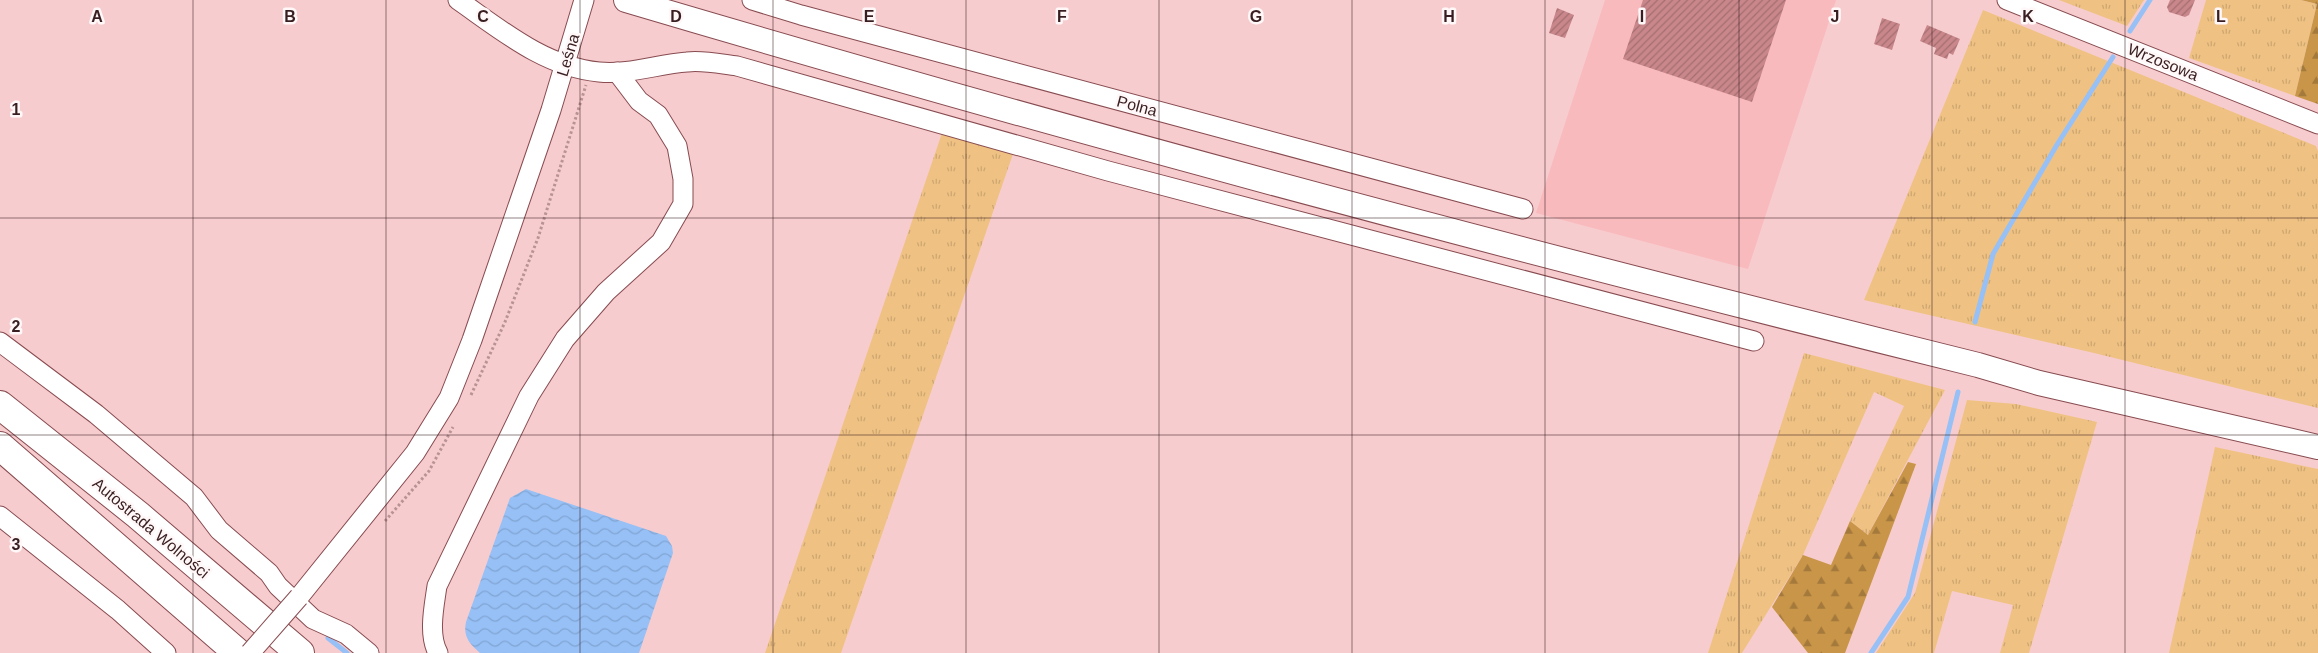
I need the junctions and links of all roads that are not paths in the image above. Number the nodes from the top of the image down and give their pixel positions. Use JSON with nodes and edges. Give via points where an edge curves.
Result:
{"nodes":[{"id":1,"x":458,"y":0,"type":"edge"},
{"id":2,"x":584,"y":0,"type":"edge"},
{"id":3,"x":626,"y":0,"type":"edge"},
{"id":4,"x":752,"y":0,"type":"edge"},
{"id":5,"x":2007,"y":0,"type":"edge"},
{"id":6,"x":564,"y":66,"type":"junction"},
{"id":7,"x":617,"y":72,"type":"junction"},
{"id":8,"x":2318,"y":124,"type":"edge"},
{"id":9,"x":1523,"y":209,"type":"dead end"},
{"id":10,"x":1754,"y":341,"type":"dead end"},
{"id":11,"x":0,"y":342,"type":"edge"},
{"id":12,"x":1978,"y":365,"type":"junction"},
{"id":13,"x":0,"y":406,"type":"edge"},
{"id":14,"x":2318,"y":434,"type":"edge"},
{"id":15,"x":0,"y":446,"type":"edge"},
{"id":16,"x":2318,"y":447,"type":"edge"},
{"id":17,"x":0,"y":516,"type":"edge"},
{"id":18,"x":166,"y":653,"type":"edge"},
{"id":19,"x":238,"y":653,"type":"edge"},
{"id":20,"x":250,"y":653,"type":"edge"},
{"id":21,"x":300,"y":653,"type":"edge"},
{"id":22,"x":369,"y":653,"type":"edge"},
{"id":23,"x":438,"y":653,"type":"edge"}],
"edges":[{"from":1,"to":6,"type":"street","via":[[521,44]]},
{"from":2,"to":6,"type":"street","name":"Leśna"},
{"from":3,"to":12,"type":"main road","via":[[968,100],[1462,234]]},
{"from":4,"to":9,"type":"street","name":"Polna"},
{"from":5,"to":8,"type":"street","name":"Wrzosowa"},
{"from":6,"to":7,"type":"street"},
{"from":6,"to":20,"type":"street","name":"Leśna","bridge":true,"via":[[476,331],[449,398],[415,453]]},
{"from":7,"to":10,"type":"street","via":[[689,62],[737,66],[1108,171]]},
{"from":7,"to":23,"type":"street","via":[[639,101],[658,115],[677,146],[683,179],[683,204],[661,242],[606,292],[565,339],[529,396],[437,586],[433,615],[434,647]]},
{"from":11,"to":22,"type":"street","via":[[96,414],[194,498],[219,530],[269,573],[278,586],[314,619],[346,634]]},
{"from":12,"to":14,"type":"main road","via":[[2089,382]]},
{"from":12,"to":16,"type":"main road","via":[[2039,383]]},
{"from":13,"to":21,"type":"highway","name":"Autostrada Wolności","via":[[138,515]]},
{"from":15,"to":19,"type":"highway"},
{"from":17,"to":18,"type":"street","via":[[118,610]]}]}
